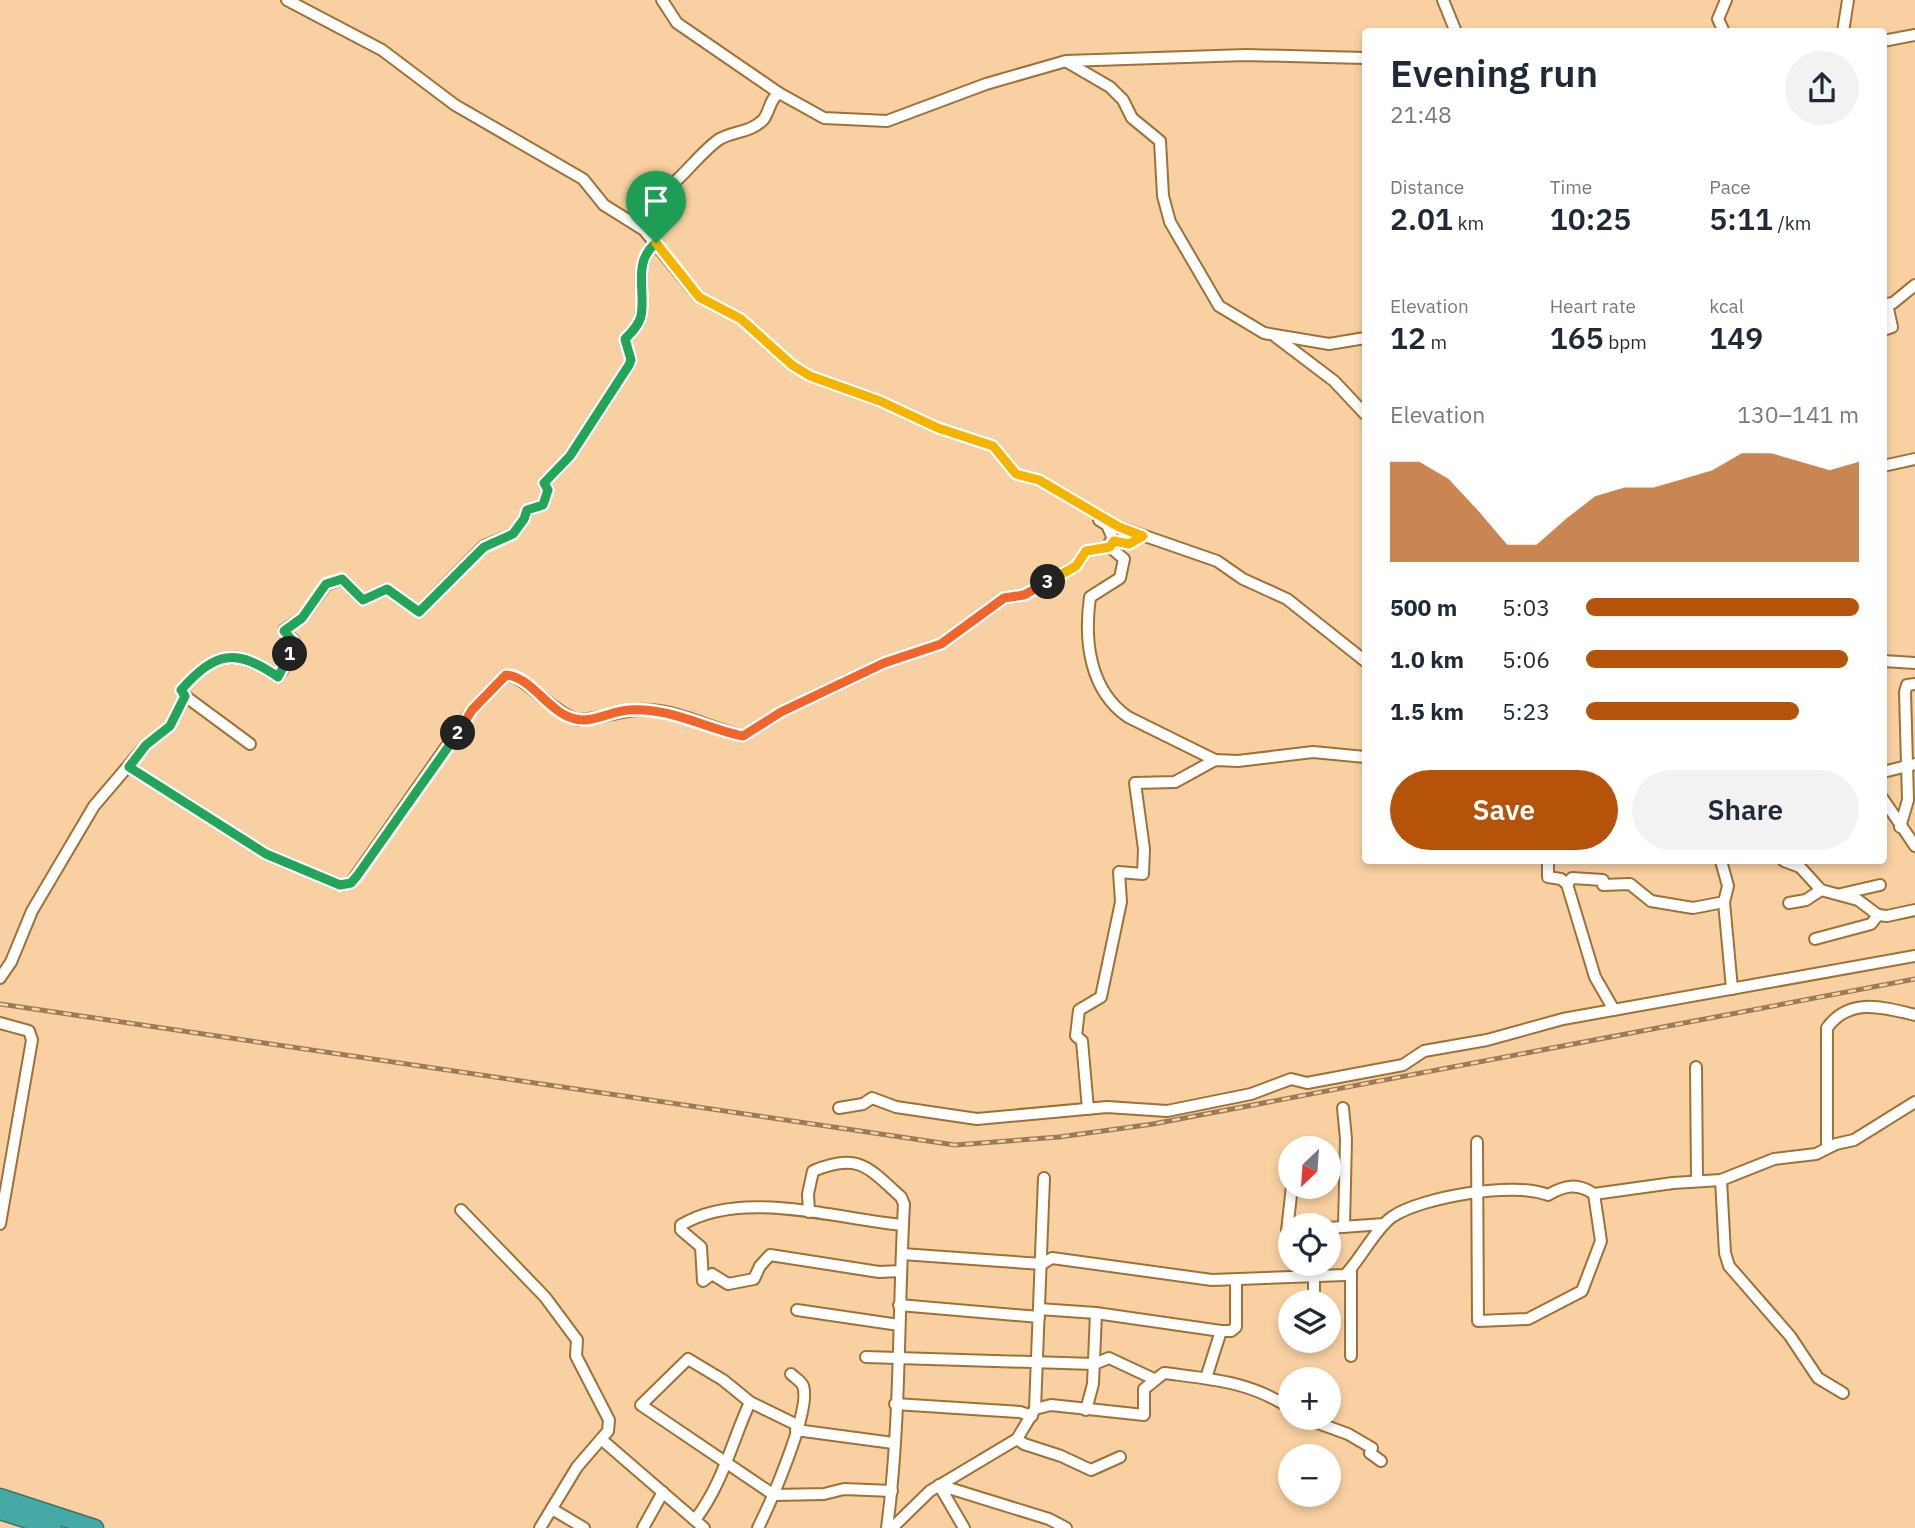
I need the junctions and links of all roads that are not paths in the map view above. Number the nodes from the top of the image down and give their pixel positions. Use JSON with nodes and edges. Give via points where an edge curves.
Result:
{"nodes":[{"id":1,"x":287,"y":0,"type":"edge"},
{"id":2,"x":662,"y":0,"type":"edge"},
{"id":3,"x":1443,"y":0,"type":"edge"},
{"id":4,"x":1726,"y":0,"type":"edge"},
{"id":5,"x":1848,"y":0,"type":"edge"},
{"id":6,"x":1454,"y":28,"type":"edge"},
{"id":7,"x":1722,"y":28,"type":"edge"},
{"id":8,"x":1844,"y":28,"type":"edge"},
{"id":9,"x":1915,"y":35,"type":"edge"},
{"id":10,"x":1887,"y":40,"type":"edge"},
{"id":11,"x":1362,"y":58,"type":"edge"},
{"id":12,"x":1066,"y":61,"type":"junction"},
{"id":13,"x":779,"y":93,"type":"junction"},
{"id":14,"x":656,"y":243,"type":"junction"},
{"id":15,"x":1915,"y":285,"type":"edge"},
{"id":16,"x":1887,"y":304,"type":"edge"},
{"id":17,"x":1887,"y":304,"type":"edge"},
{"id":18,"x":1887,"y":329,"type":"edge"},
{"id":19,"x":1270,"y":335,"type":"junction"},
{"id":20,"x":1362,"y":338,"type":"edge"},
{"id":21,"x":1362,"y":411,"type":"edge"},
{"id":22,"x":1915,"y":459,"type":"edge"},
{"id":23,"x":1887,"y":465,"type":"edge"},
{"id":24,"x":1096,"y":514,"type":"junction"},
{"id":25,"x":1143,"y":536,"type":"junction"},
{"id":26,"x":1112,"y":544,"type":"junction"},
{"id":27,"x":1362,"y":659,"type":"edge"},
{"id":28,"x":1887,"y":662,"type":"edge"},
{"id":29,"x":1915,"y":663,"type":"edge"},
{"id":30,"x":1915,"y":684,"type":"edge"},
{"id":31,"x":185,"y":696,"type":"junction"},
{"id":32,"x":250,"y":744,"type":"dead end"},
{"id":33,"x":1362,"y":757,"type":"edge"},
{"id":34,"x":1214,"y":760,"type":"junction"},
{"id":35,"x":1911,"y":766,"type":"edge"},
{"id":36,"x":129,"y":767,"type":"junction"},
{"id":37,"x":1887,"y":771,"type":"edge"},
{"id":38,"x":1911,"y":799,"type":"edge"},
{"id":39,"x":1887,"y":803,"type":"edge"},
{"id":40,"x":1887,"y":808,"type":"edge"},
{"id":41,"x":1900,"y":827,"type":"junction"},
{"id":42,"x":1915,"y":846,"type":"edge"},
{"id":43,"x":1548,"y":864,"type":"edge"},
{"id":44,"x":1724,"y":864,"type":"edge"},
{"id":45,"x":1800,"y":864,"type":"edge"},
{"id":46,"x":1566,"y":884,"type":"junction"},
{"id":47,"x":1881,"y":886,"type":"dead end"},
{"id":48,"x":1821,"y":890,"type":"junction"},
{"id":49,"x":1841,"y":894,"type":"junction"},
{"id":50,"x":1724,"y":902,"type":"junction"},
{"id":51,"x":1789,"y":904,"type":"dead end"},
{"id":52,"x":1915,"y":910,"type":"edge"},
{"id":53,"x":1878,"y":915,"type":"junction"},
{"id":54,"x":1815,"y":939,"type":"dead end"},
{"id":55,"x":1915,"y":956,"type":"edge"},
{"id":56,"x":0,"y":978,"type":"edge"},
{"id":57,"x":1732,"y":989,"type":"junction"},
{"id":58,"x":1614,"y":1010,"type":"junction"},
{"id":59,"x":1915,"y":1015,"type":"edge"},
{"id":60,"x":0,"y":1023,"type":"edge"},
{"id":61,"x":1696,"y":1067,"type":"dead end"},
{"id":62,"x":1915,"y":1102,"type":"edge"},
{"id":63,"x":839,"y":1108,"type":"dead end"},
{"id":64,"x":1343,"y":1108,"type":"dead end"},
{"id":65,"x":1088,"y":1109,"type":"junction"},
{"id":66,"x":1477,"y":1142,"type":"dead end"},
{"id":67,"x":1826,"y":1148,"type":"junction"},
{"id":68,"x":1044,"y":1178,"type":"dead end"},
{"id":69,"x":1697,"y":1181,"type":"junction"},
{"id":70,"x":1721,"y":1181,"type":"junction"},
{"id":71,"x":1479,"y":1192,"type":"junction"},
{"id":72,"x":1594,"y":1194,"type":"junction"},
{"id":73,"x":461,"y":1210,"type":"dead end"},
{"id":74,"x":809,"y":1212,"type":"junction"},
{"id":75,"x":0,"y":1224,"type":"edge"},
{"id":76,"x":1384,"y":1224,"type":"junction"},
{"id":77,"x":903,"y":1225,"type":"junction"},
{"id":78,"x":1341,"y":1227,"type":"edge"},
{"id":79,"x":1344,"y":1227,"type":"junction"},
{"id":80,"x":902,"y":1254,"type":"junction"},
{"id":81,"x":1042,"y":1264,"type":"junction"},
{"id":82,"x":1351,"y":1269,"type":"junction"},
{"id":83,"x":901,"y":1271,"type":"junction"},
{"id":84,"x":1341,"y":1275,"type":"edge"},
{"id":85,"x":1314,"y":1276,"type":"joint"},
{"id":86,"x":1236,"y":1280,"type":"junction"},
{"id":87,"x":1314,"y":1290,"type":"edge"},
{"id":88,"x":900,"y":1305,"type":"junction"},
{"id":89,"x":797,"y":1310,"type":"dead end"},
{"id":90,"x":1039,"y":1313,"type":"junction"},
{"id":91,"x":1096,"y":1313,"type":"junction"},
{"id":92,"x":899,"y":1325,"type":"junction"},
{"id":93,"x":1221,"y":1331,"type":"junction"},
{"id":94,"x":1351,"y":1356,"type":"dead end"},
{"id":95,"x":866,"y":1357,"type":"dead end"},
{"id":96,"x":901,"y":1357,"type":"junction"},
{"id":97,"x":1037,"y":1363,"type":"junction"},
{"id":98,"x":1094,"y":1364,"type":"junction"},
{"id":99,"x":791,"y":1374,"type":"dead end"},
{"id":100,"x":1206,"y":1378,"type":"junction"},
{"id":101,"x":1154,"y":1379,"type":"junction"},
{"id":102,"x":1843,"y":1393,"type":"dead end"},
{"id":103,"x":750,"y":1402,"type":"junction"},
{"id":104,"x":1278,"y":1402,"type":"edge"},
{"id":105,"x":895,"y":1404,"type":"junction"},
{"id":106,"x":1086,"y":1410,"type":"junction"},
{"id":107,"x":1033,"y":1413,"type":"junction"},
{"id":108,"x":796,"y":1428,"type":"junction"},
{"id":109,"x":1334,"y":1430,"type":"edge"},
{"id":110,"x":601,"y":1439,"type":"junction"},
{"id":111,"x":1017,"y":1439,"type":"junction"},
{"id":112,"x":893,"y":1443,"type":"junction"},
{"id":113,"x":1120,"y":1457,"type":"dead end"},
{"id":114,"x":1381,"y":1461,"type":"dead end"},
{"id":115,"x":727,"y":1465,"type":"junction"},
{"id":116,"x":940,"y":1485,"type":"junction"},
{"id":117,"x":892,"y":1491,"type":"junction"},
{"id":118,"x":663,"y":1492,"type":"junction"},
{"id":119,"x":774,"y":1495,"type":"junction"},
{"id":120,"x":0,"y":1497,"type":"edge"},
{"id":121,"x":552,"y":1509,"type":"junction"},
{"id":122,"x":0,"y":1511,"type":"edge"},
{"id":123,"x":699,"y":1524,"type":"edge"},
{"id":124,"x":53,"y":1528,"type":"edge"},
{"id":125,"x":95,"y":1528,"type":"edge"},
{"id":126,"x":540,"y":1528,"type":"edge"},
{"id":127,"x":584,"y":1528,"type":"edge"},
{"id":128,"x":643,"y":1528,"type":"edge"},
{"id":129,"x":758,"y":1528,"type":"edge"},
{"id":130,"x":887,"y":1528,"type":"edge"},
{"id":131,"x":892,"y":1528,"type":"edge"},
{"id":132,"x":964,"y":1528,"type":"edge"},
{"id":133,"x":1066,"y":1528,"type":"edge"}],
"edges":[{"from":1,"to":14,"type":"street","via":[[383,50],[455,105],[583,179],[604,205]]},
{"from":2,"to":13,"type":"street","via":[[677,23]]},
{"from":3,"to":6,"type":"street"},
{"from":4,"to":7,"type":"street","via":[[1718,19]]},
{"from":5,"to":8,"type":"street"},
{"from":9,"to":10,"type":"street"},
{"from":11,"to":12,"type":"street","via":[[1247,55]]},
{"from":12,"to":13,"type":"street","via":[[986,84],[887,121],[824,118]]},
{"from":12,"to":19,"type":"street","via":[[1110,87],[1132,118],[1160,141],[1163,196],[1175,235],[1219,306]]},
{"from":13,"to":14,"type":"street","via":[[764,119],[745,132],[722,138],[666,191],[653,197],[647,221]]},
{"from":14,"to":24,"type":"street","via":[[699,297],[741,319],[792,365],[938,428],[993,446],[1016,474],[1039,480]]},
{"from":14,"to":31,"type":"street","via":[[642,268],[641,316],[625,339],[629,365],[570,456],[544,483],[548,490],[543,505],[527,510],[513,534],[484,547],[419,612],[387,589],[363,600],[342,579],[326,584],[302,618],[284,631],[294,642],[278,677],[253,660],[218,660],[202,666],[181,690]]},
{"from":15,"to":16,"type":"street"},
{"from":17,"to":18,"type":"street","via":[[1892,327]]},
{"from":19,"to":20,"type":"street","via":[[1329,344]]},
{"from":19,"to":21,"type":"street","via":[[1334,381]]},
{"from":22,"to":23,"type":"street"},
{"from":24,"to":25,"type":"street"},
{"from":24,"to":26,"type":"street","via":[[1107,525]]},
{"from":25,"to":26,"type":"street","via":[[1129,544]]},
{"from":25,"to":27,"type":"street","via":[[1217,561],[1243,579],[1273,590]]},
{"from":26,"to":34,"type":"street","via":[[1124,559],[1120,578],[1090,597],[1086,631],[1088,651],[1103,687],[1128,718]]},
{"from":26,"to":36,"type":"street","via":[[1086,551],[1076,566],[1024,595],[1004,598],[941,644],[884,663],[781,712],[743,736],[647,709],[579,720],[506,675],[472,710],[351,883],[340,885],[266,854]]},
{"from":28,"to":29,"type":"street"},
{"from":30,"to":35,"type":"street","via":[[1907,685],[1905,692]]},
{"from":31,"to":32,"type":"street"},
{"from":31,"to":36,"type":"street","via":[[170,726],[146,745]]},
{"from":33,"to":34,"type":"street","via":[[1313,752]]},
{"from":34,"to":65,"type":"street","via":[[1175,782],[1135,783],[1143,874],[1119,872],[1121,902],[1101,997],[1079,1010],[1076,1036],[1082,1041]]},
{"from":35,"to":37,"type":"street"},
{"from":35,"to":38,"type":"street"},
{"from":36,"to":56,"type":"street","via":[[93,806],[32,911]]},
{"from":38,"to":39,"type":"street"},
{"from":38,"to":41,"type":"street"},
{"from":40,"to":41,"type":"street"},
{"from":41,"to":42,"type":"street"},
{"from":43,"to":46,"type":"street","via":[[1548,877]]},
{"from":44,"to":50,"type":"street","via":[[1728,886]]},
{"from":45,"to":48,"type":"street"},
{"from":46,"to":50,"type":"street","via":[[1583,877],[1603,880],[1602,885],[1630,884],[1651,901],[1693,908]]},
{"from":46,"to":58,"type":"street","via":[[1595,977]]},
{"from":47,"to":49,"type":"street"},
{"from":48,"to":49,"type":"street"},
{"from":48,"to":51,"type":"street","via":[[1806,901]]},
{"from":49,"to":53,"type":"street"},
{"from":50,"to":57,"type":"street"},
{"from":52,"to":53,"type":"street"},
{"from":53,"to":54,"type":"street","via":[[1871,924]]},
{"from":55,"to":57,"type":"street"},
{"from":57,"to":58,"type":"street"},
{"from":58,"to":65,"type":"street","via":[[1442,1046],[1403,1065],[1307,1083],[1291,1079],[1251,1094],[1167,1111]]},
{"from":59,"to":67,"type":"street","via":[[1865,1006],[1841,1013],[1826,1028]]},
{"from":60,"to":75,"type":"street","via":[[29,1031],[32,1040]]},
{"from":61,"to":69,"type":"street"},
{"from":62,"to":67,"type":"street","via":[[1854,1140]]},
{"from":63,"to":65,"type":"street","via":[[872,1098],[896,1107],[977,1119]]},
{"from":64,"to":79,"type":"street"},
{"from":66,"to":71,"type":"street"},
{"from":67,"to":70,"type":"street","via":[[1816,1154],[1773,1159]]},
{"from":68,"to":81,"type":"street"},
{"from":69,"to":70,"type":"street"},
{"from":69,"to":72,"type":"street"},
{"from":70,"to":102,"type":"street","via":[[1729,1266],[1790,1336],[1818,1378]]},
{"from":71,"to":72,"type":"street","via":[[1523,1188],[1548,1195],[1582,1186]]},
{"from":71,"to":72,"type":"street","via":[[1478,1321],[1528,1319],[1582,1291],[1601,1241]]},
{"from":71,"to":76,"type":"street","via":[[1405,1210]]},
{"from":73,"to":110,"type":"street","via":[[545,1297],[577,1340],[576,1356],[610,1420]]},
{"from":74,"to":77,"type":"street"},
{"from":74,"to":77,"type":"street","via":[[813,1171],[836,1161],[856,1162],[866,1165],[901,1197]]},
{"from":74,"to":83,"type":"street","via":[[734,1208],[683,1223],[681,1230],[701,1247],[704,1281],[712,1274],[728,1284],[754,1279],[770,1255],[879,1272]]},
{"from":76,"to":79,"type":"street"},
{"from":76,"to":82,"type":"street"},
{"from":77,"to":80,"type":"street"},
{"from":78,"to":79,"type":"street"},
{"from":80,"to":81,"type":"street"},
{"from":80,"to":83,"type":"street"},
{"from":81,"to":86,"type":"street","via":[[1052,1258]]},
{"from":81,"to":90,"type":"street"},
{"from":82,"to":84,"type":"street"},
{"from":82,"to":94,"type":"street"},
{"from":83,"to":88,"type":"street"},
{"from":85,"to":86,"type":"street"},
{"from":85,"to":87,"type":"street"},
{"from":86,"to":93,"type":"street","via":[[1236,1326]]},
{"from":88,"to":90,"type":"street"},
{"from":88,"to":92,"type":"street"},
{"from":89,"to":92,"type":"street"},
{"from":90,"to":91,"type":"street"},
{"from":90,"to":97,"type":"street"},
{"from":91,"to":93,"type":"street"},
{"from":91,"to":98,"type":"street"},
{"from":92,"to":96,"type":"street"},
{"from":93,"to":100,"type":"street"},
{"from":95,"to":96,"type":"street"},
{"from":96,"to":97,"type":"street"},
{"from":96,"to":105,"type":"street"},
{"from":97,"to":98,"type":"street"},
{"from":97,"to":107,"type":"street"},
{"from":98,"to":101,"type":"street","via":[[1108,1358]]},
{"from":98,"to":106,"type":"street"},
{"from":99,"to":108,"type":"street","via":[[804,1390]]},
{"from":100,"to":101,"type":"street","via":[[1164,1373]]},
{"from":100,"to":104,"type":"street","via":[[1260,1392]]},
{"from":101,"to":106,"type":"street","via":[[1144,1389],[1144,1415]]},
{"from":103,"to":108,"type":"street"},
{"from":103,"to":115,"type":"street","via":[[728,1452]]},
{"from":103,"to":115,"type":"street","via":[[688,1359],[641,1405]]},
{"from":105,"to":107,"type":"street"},
{"from":105,"to":112,"type":"street"},
{"from":106,"to":107,"type":"street","via":[[1051,1405]]},
{"from":107,"to":111,"type":"street"},
{"from":108,"to":112,"type":"street"},
{"from":108,"to":119,"type":"street"},
{"from":109,"to":114,"type":"street","via":[[1362,1441]]},
{"from":110,"to":118,"type":"street"},
{"from":110,"to":121,"type":"street","via":[[577,1466]]},
{"from":111,"to":113,"type":"street","via":[[1091,1470]]},
{"from":111,"to":116,"type":"street"},
{"from":112,"to":117,"type":"street"},
{"from":115,"to":119,"type":"street"},
{"from":115,"to":123,"type":"street"},
{"from":116,"to":131,"type":"street"},
{"from":116,"to":132,"type":"street"},
{"from":116,"to":133,"type":"street"},
{"from":117,"to":119,"type":"street","via":[[844,1489]]},
{"from":117,"to":130,"type":"street"},
{"from":118,"to":123,"type":"street"},
{"from":118,"to":128,"type":"street"},
{"from":119,"to":129,"type":"street"},
{"from":120,"to":125,"type":"highway"},
{"from":121,"to":126,"type":"street"},
{"from":121,"to":127,"type":"street"},
{"from":122,"to":124,"type":"highway"}]}
